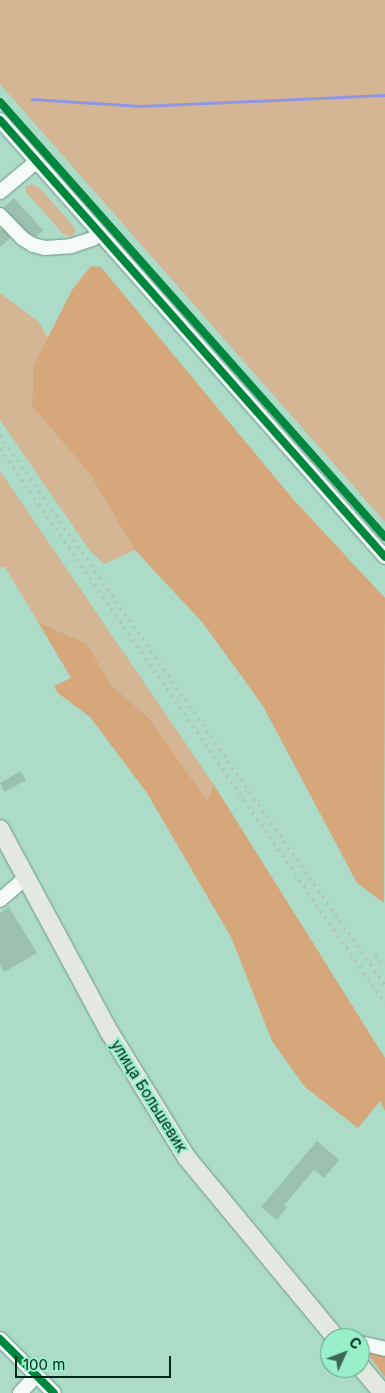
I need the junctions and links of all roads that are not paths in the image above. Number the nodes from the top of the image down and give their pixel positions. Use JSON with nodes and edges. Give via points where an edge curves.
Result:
{"nodes":[{"id":1,"x":0,"y":120,"type":"edge"},
{"id":2,"x":36,"y":162,"type":"junction"},
{"id":3,"x":2,"y":186,"type":"edge"},
{"id":4,"x":0,"y":215,"type":"edge"},
{"id":5,"x":100,"y":234,"type":"junction"},
{"id":6,"x":385,"y":558,"type":"edge"},
{"id":7,"x":0,"y":829,"type":"edge"},
{"id":8,"x":25,"y":878,"type":"junction"},
{"id":9,"x":0,"y":900,"type":"edge"},
{"id":10,"x":328,"y":1328,"type":"edge"},
{"id":11,"x":0,"y":1339,"type":"edge"},
{"id":12,"x":370,"y":1345,"type":"edge"},
{"id":13,"x":385,"y":1349,"type":"edge"},
{"id":14,"x":36,"y":1376,"type":"junction"},
{"id":15,"x":370,"y":1378,"type":"edge"},
{"id":16,"x":20,"y":1393,"type":"edge"},
{"id":17,"x":54,"y":1393,"type":"edge"},
{"id":18,"x":383,"y":1393,"type":"edge"}],
"edges":[{"from":1,"to":2,"type":"street"},
{"from":2,"to":3,"type":"street"},
{"from":2,"to":5,"type":"street"},
{"from":4,"to":5,"type":"street","via":[[22,238],[45,248],[71,246]]},
{"from":5,"to":6,"type":"street"},
{"from":7,"to":8,"type":"main road","name":"улица Большевик"},
{"from":8,"to":9,"type":"street"},
{"from":8,"to":10,"type":"main road","name":"улица Большевик","via":[[110,1033],[187,1158]]},
{"from":11,"to":14,"type":"street"},
{"from":12,"to":13,"type":"street"},
{"from":14,"to":16,"type":"street"},
{"from":14,"to":17,"type":"street"},
{"from":15,"to":18,"type":"main road"}]}
